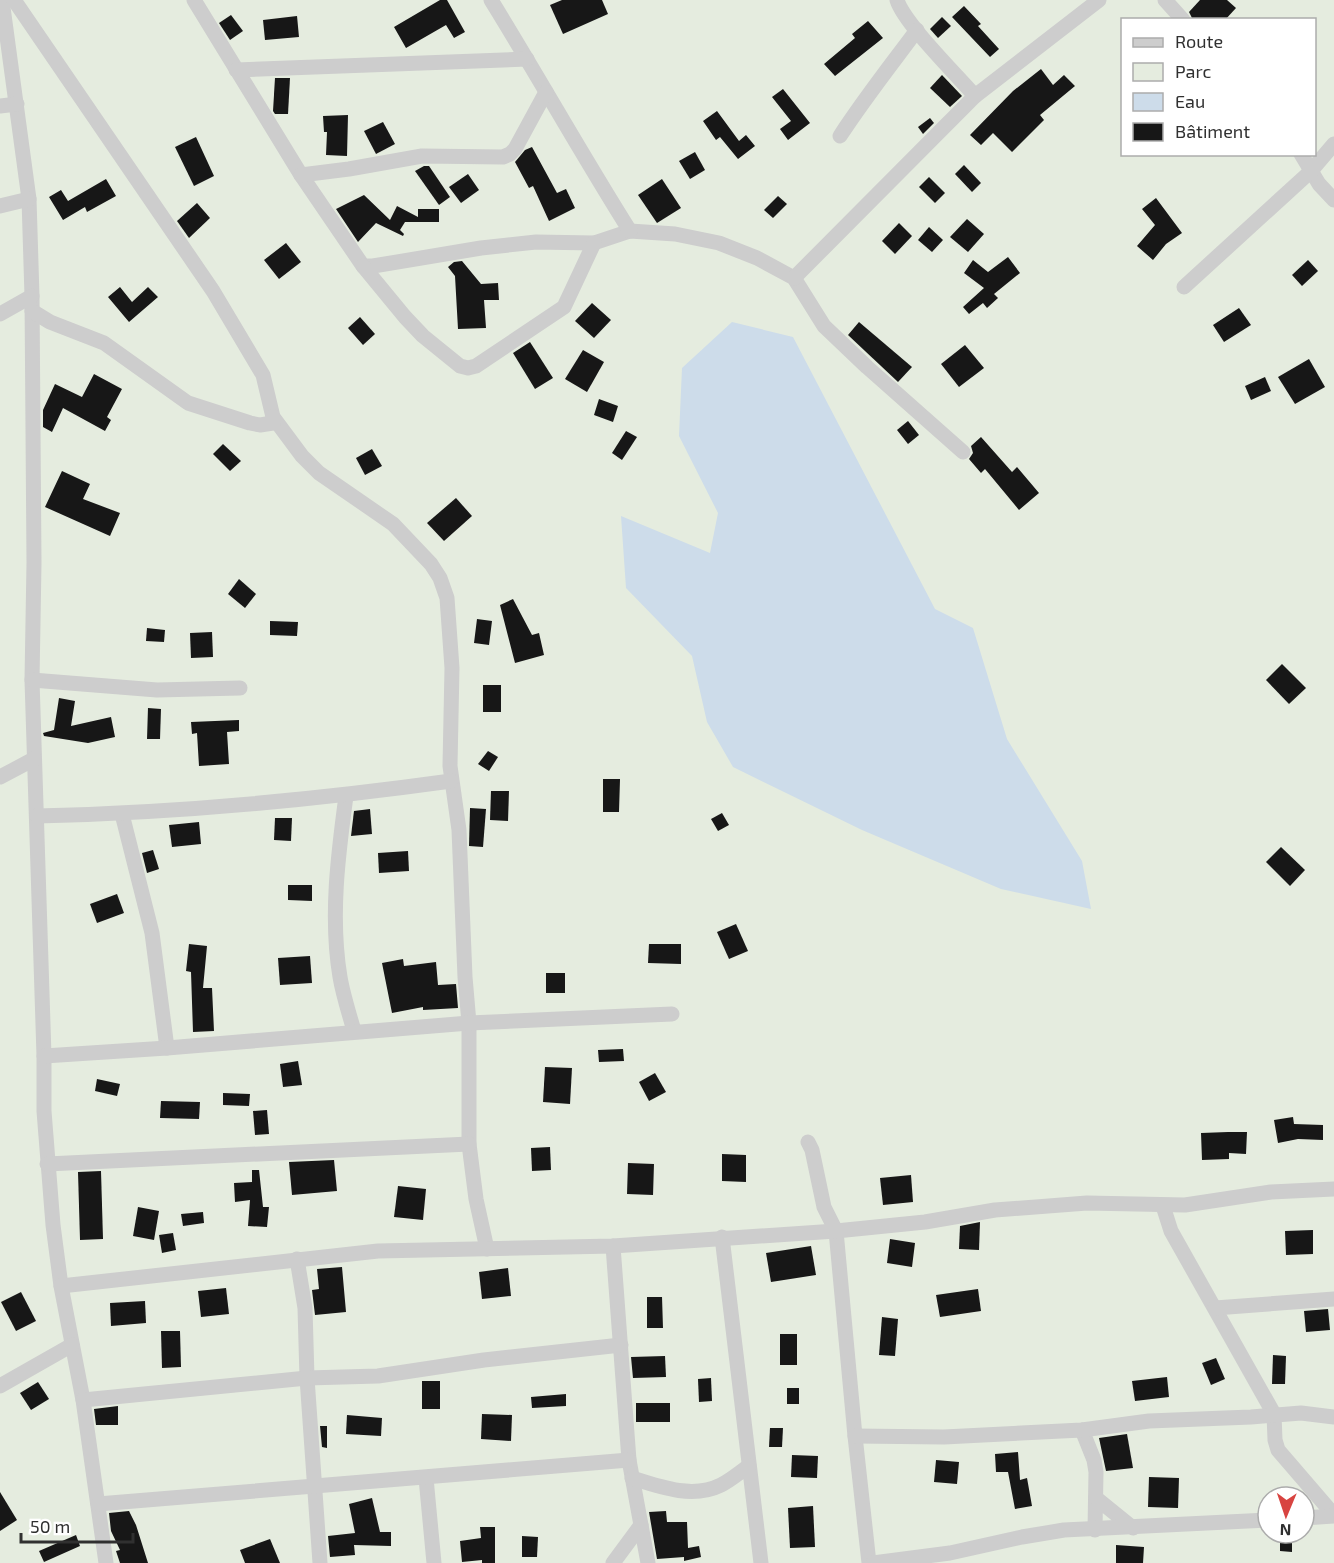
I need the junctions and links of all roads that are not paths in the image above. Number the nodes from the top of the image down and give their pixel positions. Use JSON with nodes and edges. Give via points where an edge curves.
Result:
{"nodes":[{"id":1,"x":2,"y":0,"type":"edge"},
{"id":2,"x":14,"y":0,"type":"edge"},
{"id":3,"x":194,"y":0,"type":"edge"},
{"id":4,"x":490,"y":0,"type":"edge"},
{"id":5,"x":897,"y":0,"type":"edge"},
{"id":6,"x":1099,"y":0,"type":"edge"},
{"id":7,"x":1165,"y":0,"type":"edge"},
{"id":8,"x":1181,"y":18,"type":"edge"},
{"id":9,"x":917,"y":30,"type":"junction"},
{"id":10,"x":527,"y":59,"type":"junction"},
{"id":11,"x":236,"y":70,"type":"junction"},
{"id":12,"x":546,"y":92,"type":"junction"},
{"id":13,"x":975,"y":96,"type":"junction"},
{"id":14,"x":17,"y":104,"type":"junction"},
{"id":15,"x":0,"y":106,"type":"edge"},
{"id":16,"x":840,"y":135,"type":"dead end"},
{"id":17,"x":1334,"y":144,"type":"edge"},
{"id":18,"x":1302,"y":156,"type":"edge"},
{"id":19,"x":1310,"y":172,"type":"junction"},
{"id":20,"x":301,"y":175,"type":"junction"},
{"id":21,"x":29,"y":199,"type":"junction"},
{"id":22,"x":1334,"y":200,"type":"edge"},
{"id":23,"x":0,"y":206,"type":"edge"},
{"id":24,"x":630,"y":231,"type":"junction"},
{"id":25,"x":594,"y":243,"type":"junction"},
{"id":26,"x":363,"y":266,"type":"junction"},
{"id":27,"x":794,"y":278,"type":"junction"},
{"id":28,"x":1184,"y":287,"type":"dead end"},
{"id":29,"x":32,"y":303,"type":"junction"},
{"id":30,"x":0,"y":314,"type":"edge"},
{"id":31,"x":273,"y":417,"type":"junction"},
{"id":32,"x":963,"y":452,"type":"dead end"},
{"id":33,"x":32,"y":680,"type":"junction"},
{"id":34,"x":240,"y":688,"type":"dead end"},
{"id":35,"x":34,"y":759,"type":"junction"},
{"id":36,"x":0,"y":777,"type":"edge"},
{"id":37,"x":451,"y":781,"type":"junction"},
{"id":38,"x":346,"y":796,"type":"junction"},
{"id":39,"x":122,"y":814,"type":"junction"},
{"id":40,"x":37,"y":816,"type":"junction"},
{"id":41,"x":672,"y":1014,"type":"dead end"},
{"id":42,"x":469,"y":1023,"type":"junction"},
{"id":43,"x":354,"y":1031,"type":"junction"},
{"id":44,"x":167,"y":1048,"type":"junction"},
{"id":45,"x":44,"y":1056,"type":"junction"},
{"id":46,"x":808,"y":1142,"type":"dead end"},
{"id":47,"x":469,"y":1144,"type":"junction"},
{"id":48,"x":47,"y":1164,"type":"junction"},
{"id":49,"x":1334,"y":1189,"type":"edge"},
{"id":50,"x":1163,"y":1206,"type":"junction"},
{"id":51,"x":836,"y":1231,"type":"junction"},
{"id":52,"x":722,"y":1237,"type":"junction"},
{"id":53,"x":613,"y":1246,"type":"junction"},
{"id":54,"x":487,"y":1249,"type":"junction"},
{"id":55,"x":297,"y":1259,"type":"junction"},
{"id":56,"x":62,"y":1286,"type":"junction"},
{"id":57,"x":1334,"y":1299,"type":"edge"},
{"id":58,"x":1215,"y":1308,"type":"junction"},
{"id":59,"x":72,"y":1345,"type":"junction"},
{"id":60,"x":621,"y":1345,"type":"junction"},
{"id":61,"x":307,"y":1378,"type":"junction"},
{"id":62,"x":0,"y":1386,"type":"edge"},
{"id":63,"x":82,"y":1400,"type":"junction"},
{"id":64,"x":1274,"y":1414,"type":"junction"},
{"id":65,"x":1334,"y":1417,"type":"edge"},
{"id":66,"x":1082,"y":1430,"type":"junction"},
{"id":67,"x":855,"y":1436,"type":"junction"},
{"id":68,"x":629,"y":1460,"type":"junction"},
{"id":69,"x":749,"y":1466,"type":"junction"},
{"id":70,"x":426,"y":1478,"type":"junction"},
{"id":71,"x":632,"y":1478,"type":"junction"},
{"id":72,"x":314,"y":1485,"type":"junction"},
{"id":73,"x":1096,"y":1498,"type":"junction"},
{"id":74,"x":98,"y":1504,"type":"junction"},
{"id":75,"x":1334,"y":1516,"type":"edge"},
{"id":76,"x":1316,"y":1517,"type":"edge"},
{"id":77,"x":1256,"y":1521,"type":"edge"},
{"id":78,"x":641,"y":1525,"type":"junction"},
{"id":79,"x":1133,"y":1528,"type":"junction"},
{"id":80,"x":1095,"y":1530,"type":"junction"},
{"id":81,"x":106,"y":1563,"type":"edge"},
{"id":82,"x":320,"y":1563,"type":"edge"},
{"id":83,"x":434,"y":1563,"type":"edge"},
{"id":84,"x":613,"y":1563,"type":"edge"},
{"id":85,"x":648,"y":1563,"type":"edge"},
{"id":86,"x":760,"y":1563,"type":"edge"},
{"id":87,"x":871,"y":1563,"type":"edge"}],
"edges":[{"from":1,"to":14,"type":"street"},
{"from":2,"to":31,"type":"street","via":[[213,291],[263,375]]},
{"from":3,"to":11,"type":"street"},
{"from":4,"to":10,"type":"street"},
{"from":5,"to":9,"type":"street"},
{"from":6,"to":13,"type":"street"},
{"from":7,"to":8,"type":"street"},
{"from":9,"to":13,"type":"street"},
{"from":9,"to":16,"type":"street"},
{"from":10,"to":11,"type":"street"},
{"from":10,"to":12,"type":"street"},
{"from":11,"to":20,"type":"street"},
{"from":12,"to":20,"type":"street","via":[[515,149],[503,157],[422,156]]},
{"from":12,"to":24,"type":"street"},
{"from":13,"to":27,"type":"street"},
{"from":14,"to":15,"type":"street"},
{"from":14,"to":21,"type":"street"},
{"from":17,"to":19,"type":"street"},
{"from":18,"to":19,"type":"street"},
{"from":19,"to":22,"type":"street"},
{"from":19,"to":28,"type":"street"},
{"from":20,"to":26,"type":"street"},
{"from":21,"to":23,"type":"street"},
{"from":21,"to":29,"type":"street"},
{"from":24,"to":25,"type":"street"},
{"from":24,"to":27,"type":"street","via":[[675,234],[719,243]]},
{"from":25,"to":26,"type":"street","via":[[536,242]]},
{"from":25,"to":26,"type":"street","via":[[564,308],[468,368],[460,366],[423,336]]},
{"from":27,"to":32,"type":"street","via":[[825,326]]},
{"from":29,"to":30,"type":"street"},
{"from":29,"to":31,"type":"street","via":[[56,325],[104,343],[188,403],[250,423],[273,423]]},
{"from":29,"to":33,"type":"street"},
{"from":31,"to":37,"type":"street","via":[[319,474],[393,524],[440,579],[447,598],[452,668]]},
{"from":33,"to":34,"type":"street","via":[[157,690]]},
{"from":33,"to":35,"type":"street"},
{"from":35,"to":36,"type":"street"},
{"from":35,"to":40,"type":"street"},
{"from":37,"to":38,"type":"street"},
{"from":37,"to":42,"type":"street","via":[[459,830]]},
{"from":38,"to":39,"type":"street"},
{"from":38,"to":43,"type":"street","via":[[339,848],[336,927],[340,978]]},
{"from":39,"to":40,"type":"street"},
{"from":39,"to":44,"type":"street","via":[[152,933]]},
{"from":40,"to":45,"type":"street"},
{"from":41,"to":42,"type":"street"},
{"from":42,"to":43,"type":"street"},
{"from":42,"to":47,"type":"street"},
{"from":43,"to":44,"type":"street"},
{"from":44,"to":45,"type":"street"},
{"from":45,"to":48,"type":"street"},
{"from":46,"to":51,"type":"street","via":[[824,1207]]},
{"from":47,"to":48,"type":"street"},
{"from":47,"to":54,"type":"street"},
{"from":48,"to":56,"type":"street"},
{"from":49,"to":50,"type":"street","via":[[1290,1190]]},
{"from":50,"to":51,"type":"street","via":[[1087,1203],[995,1210]]},
{"from":50,"to":58,"type":"street","via":[[1171,1231]]},
{"from":51,"to":52,"type":"street"},
{"from":51,"to":67,"type":"street"},
{"from":52,"to":53,"type":"street"},
{"from":52,"to":69,"type":"street"},
{"from":53,"to":54,"type":"street"},
{"from":53,"to":60,"type":"street"},
{"from":54,"to":55,"type":"street","via":[[378,1251]]},
{"from":55,"to":56,"type":"street"},
{"from":55,"to":61,"type":"street","via":[[305,1308]]},
{"from":56,"to":59,"type":"street"},
{"from":57,"to":58,"type":"street"},
{"from":58,"to":64,"type":"street"},
{"from":59,"to":62,"type":"street"},
{"from":59,"to":63,"type":"street"},
{"from":60,"to":61,"type":"street","via":[[398,1374]]},
{"from":60,"to":68,"type":"street"},
{"from":61,"to":63,"type":"street"},
{"from":61,"to":72,"type":"street"},
{"from":63,"to":74,"type":"street"},
{"from":64,"to":65,"type":"street"},
{"from":64,"to":66,"type":"street","via":[[1149,1421]]},
{"from":64,"to":75,"type":"street","via":[[1278,1450]]},
{"from":66,"to":67,"type":"street","via":[[944,1437]]},
{"from":66,"to":73,"type":"street","via":[[1094,1460]]},
{"from":67,"to":87,"type":"street"},
{"from":68,"to":70,"type":"street"},
{"from":68,"to":71,"type":"street"},
{"from":69,"to":71,"type":"street","via":[[722,1485],[701,1491],[679,1491]]},
{"from":69,"to":86,"type":"street"},
{"from":70,"to":72,"type":"street"},
{"from":70,"to":83,"type":"street"},
{"from":71,"to":78,"type":"street"},
{"from":72,"to":74,"type":"street"},
{"from":72,"to":82,"type":"street"},
{"from":73,"to":79,"type":"street"},
{"from":73,"to":80,"type":"street"},
{"from":74,"to":81,"type":"street"},
{"from":75,"to":76,"type":"street"},
{"from":77,"to":79,"type":"street"},
{"from":78,"to":84,"type":"street"},
{"from":78,"to":85,"type":"street"},
{"from":79,"to":80,"type":"street"},
{"from":80,"to":87,"type":"street","via":[[1064,1530],[950,1553]]}]}
